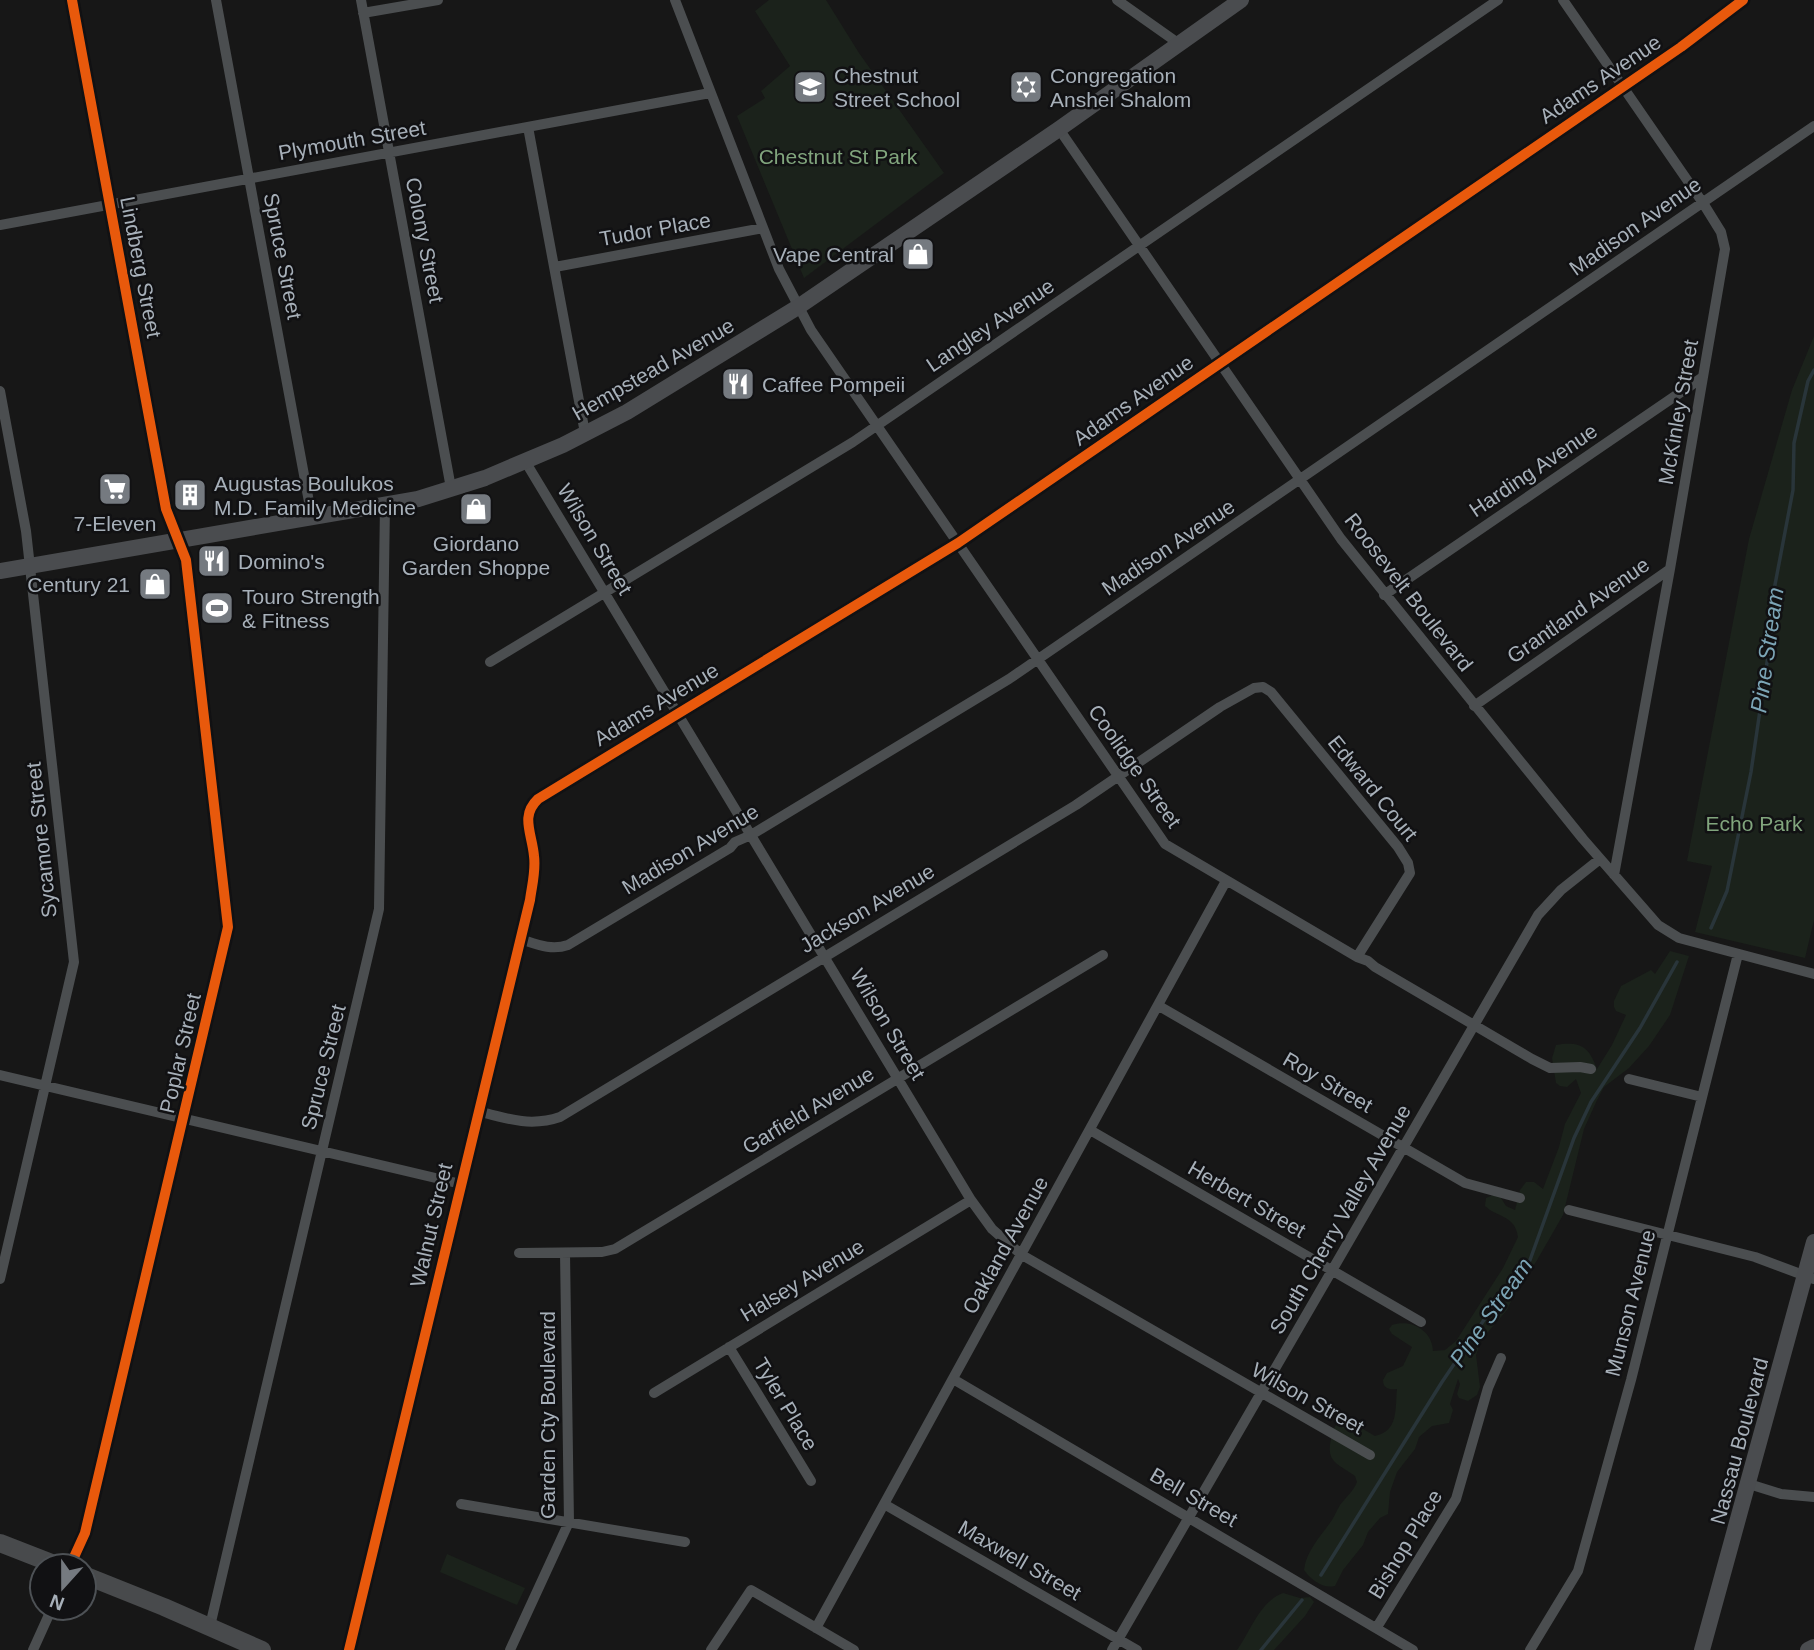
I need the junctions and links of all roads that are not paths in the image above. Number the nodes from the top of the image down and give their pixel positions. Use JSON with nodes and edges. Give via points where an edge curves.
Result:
{"nodes":[{"id":1,"x":72,"y":0,"type":"edge"},
{"id":2,"x":216,"y":0,"type":"edge"},
{"id":3,"x":361,"y":0,"type":"edge"},
{"id":4,"x":438,"y":0,"type":"edge"},
{"id":5,"x":675,"y":0,"type":"edge"},
{"id":6,"x":1117,"y":0,"type":"edge"},
{"id":7,"x":1241,"y":0,"type":"edge"},
{"id":8,"x":1498,"y":0,"type":"edge"},
{"id":9,"x":1563,"y":0,"type":"edge"},
{"id":10,"x":1743,"y":0,"type":"edge"},
{"id":11,"x":363,"y":13,"type":"junction"},
{"id":12,"x":1178,"y":43,"type":"junction"},
{"id":13,"x":1622,"y":87,"type":"junction"},
{"id":14,"x":710,"y":93,"type":"junction"},
{"id":15,"x":1814,"y":126,"type":"edge"},
{"id":16,"x":528,"y":127,"type":"junction"},
{"id":17,"x":1059,"y":129,"type":"junction"},
{"id":18,"x":389,"y":153,"type":"junction"},
{"id":19,"x":249,"y":178,"type":"junction"},
{"id":20,"x":1703,"y":203,"type":"junction"},
{"id":21,"x":110,"y":205,"type":"junction"},
{"id":22,"x":0,"y":225,"type":"edge"},
{"id":23,"x":763,"y":228,"type":"junction"},
{"id":24,"x":1140,"y":246,"type":"junction"},
{"id":25,"x":555,"y":267,"type":"junction"},
{"id":26,"x":799,"y":307,"type":"junction"},
{"id":27,"x":1220,"y":363,"type":"junction"},
{"id":28,"x":1703,"y":377,"type":"junction"},
{"id":29,"x":0,"y":391,"type":"edge"},
{"id":30,"x":877,"y":425,"type":"junction"},
{"id":31,"x":585,"y":433,"type":"junction"},
{"id":32,"x":525,"y":461,"type":"junction"},
{"id":33,"x":1300,"y":480,"type":"junction"},
{"id":34,"x":452,"y":488,"type":"junction"},
{"id":35,"x":385,"y":505,"type":"junction"},
{"id":36,"x":312,"y":518,"type":"junction"},
{"id":37,"x":179,"y":540,"type":"junction"},
{"id":38,"x":958,"y":543,"type":"junction"},
{"id":39,"x":30,"y":566,"type":"junction"},
{"id":40,"x":1670,"y":569,"type":"junction"},
{"id":41,"x":0,"y":571,"type":"edge"},
{"id":42,"x":604,"y":592,"type":"junction"},
{"id":43,"x":1384,"y":595,"type":"junction"},
{"id":44,"x":1037,"y":660,"type":"junction"},
{"id":45,"x":490,"y":663,"type":"dead end"},
{"id":46,"x":1263,"y":687,"type":"joint"},
{"id":47,"x":1474,"y":706,"type":"junction"},
{"id":48,"x":678,"y":713,"type":"junction"},
{"id":49,"x":1119,"y":777,"type":"junction"},
{"id":50,"x":529,"y":807,"type":"joint"},
{"id":51,"x":751,"y":835,"type":"junction"},
{"id":52,"x":1600,"y":859,"type":"junction"},
{"id":53,"x":1614,"y":875,"type":"junction"},
{"id":54,"x":1226,"y":881,"type":"junction"},
{"id":55,"x":520,"y":939,"type":"junction"},
{"id":56,"x":1738,"y":954,"type":"junction"},
{"id":57,"x":1104,"y":955,"type":"dead end"},
{"id":58,"x":825,"y":956,"type":"junction"},
{"id":59,"x":1357,"y":957,"type":"junction"},
{"id":60,"x":1814,"y":974,"type":"edge"},
{"id":61,"x":1159,"y":1006,"type":"junction"},
{"id":62,"x":1474,"y":1025,"type":"junction"},
{"id":63,"x":1591,"y":1069,"type":"dead end"},
{"id":64,"x":0,"y":1075,"type":"edge"},
{"id":65,"x":898,"y":1078,"type":"junction"},
{"id":66,"x":1629,"y":1079,"type":"dead end"},
{"id":67,"x":46,"y":1086,"type":"junction"},
{"id":68,"x":1702,"y":1097,"type":"junction"},
{"id":69,"x":478,"y":1111,"type":"junction"},
{"id":70,"x":184,"y":1119,"type":"junction"},
{"id":71,"x":1090,"y":1130,"type":"junction"},
{"id":72,"x":1403,"y":1148,"type":"junction"},
{"id":73,"x":323,"y":1152,"type":"junction"},
{"id":74,"x":460,"y":1185,"type":"junction"},
{"id":75,"x":1520,"y":1198,"type":"dead end"},
{"id":76,"x":971,"y":1200,"type":"junction"},
{"id":77,"x":1569,"y":1210,"type":"dead end"},
{"id":78,"x":1667,"y":1235,"type":"junction"},
{"id":79,"x":1814,"y":1242,"type":"edge"},
{"id":80,"x":519,"y":1253,"type":"dead end"},
{"id":81,"x":565,"y":1253,"type":"junction"},
{"id":82,"x":1021,"y":1255,"type":"junction"},
{"id":83,"x":1332,"y":1270,"type":"junction"},
{"id":84,"x":1810,"y":1277,"type":"edge"},
{"id":85,"x":0,"y":1279,"type":"edge"},
{"id":86,"x":1421,"y":1322,"type":"dead end"},
{"id":87,"x":729,"y":1347,"type":"junction"},
{"id":88,"x":1501,"y":1358,"type":"dead end"},
{"id":89,"x":953,"y":1379,"type":"junction"},
{"id":90,"x":654,"y":1393,"type":"dead end"},
{"id":91,"x":1261,"y":1393,"type":"junction"},
{"id":92,"x":1370,"y":1455,"type":"dead end"},
{"id":93,"x":811,"y":1481,"type":"dead end"},
{"id":94,"x":1749,"y":1484,"type":"junction"},
{"id":95,"x":1814,"y":1497,"type":"edge"},
{"id":96,"x":461,"y":1504,"type":"dead end"},
{"id":97,"x":884,"y":1504,"type":"junction"},
{"id":98,"x":1189,"y":1516,"type":"junction"},
{"id":99,"x":569,"y":1522,"type":"junction"},
{"id":100,"x":685,"y":1542,"type":"dead end"},
{"id":101,"x":0,"y":1544,"type":"edge"},
{"id":102,"x":76,"y":1552,"type":"edge"},
{"id":103,"x":28,"y":1554,"type":"edge"},
{"id":104,"x":98,"y":1582,"type":"edge"},
{"id":105,"x":46,"y":1622,"type":"edge"},
{"id":106,"x":209,"y":1626,"type":"junction"},
{"id":107,"x":1377,"y":1627,"type":"junction"},
{"id":108,"x":816,"y":1628,"type":"junction"},
{"id":109,"x":1118,"y":1639,"type":"junction"},
{"id":110,"x":1814,"y":1647,"type":"edge"},
{"id":111,"x":33,"y":1650,"type":"edge"},
{"id":112,"x":262,"y":1650,"type":"edge"},
{"id":113,"x":349,"y":1650,"type":"edge"},
{"id":114,"x":510,"y":1650,"type":"edge"},
{"id":115,"x":711,"y":1650,"type":"edge"},
{"id":116,"x":854,"y":1650,"type":"edge"},
{"id":117,"x":1112,"y":1650,"type":"edge"},
{"id":118,"x":1137,"y":1650,"type":"edge"},
{"id":119,"x":1413,"y":1650,"type":"edge"},
{"id":120,"x":1530,"y":1650,"type":"edge"},
{"id":121,"x":1702,"y":1650,"type":"edge"},
{"id":122,"x":1808,"y":1650,"type":"edge"}],
"edges":[{"from":1,"to":21,"type":"street","name":"Lindberg Street"},
{"from":2,"to":19,"type":"street","name":"Spruce Street"},
{"from":3,"to":11,"type":"street","name":"Colony Street"},
{"from":4,"to":11,"type":"street"},
{"from":5,"to":14,"type":"street","name":"Coolidge Street"},
{"from":6,"to":12,"type":"street"},
{"from":7,"to":12,"type":"main road","name":"Hempstead Avenue"},
{"from":8,"to":24,"type":"street","name":"Langley Avenue"},
{"from":9,"to":13,"type":"street","name":"McKinley Street"},
{"from":10,"to":13,"type":"street","name":"Adams Avenue"},
{"from":11,"to":18,"type":"street","name":"Colony Street"},
{"from":12,"to":17,"type":"main road","name":"Hempstead Avenue"},
{"from":13,"to":20,"type":"street","name":"McKinley Street"},
{"from":13,"to":27,"type":"street","name":"Adams Avenue"},
{"from":14,"to":16,"type":"street","name":"Plymouth Street"},
{"from":14,"to":23,"type":"street","name":"Coolidge Street"},
{"from":15,"to":20,"type":"street","name":"Madison Avenue"},
{"from":16,"to":18,"type":"street","name":"Plymouth Street"},
{"from":16,"to":25,"type":"street"},
{"from":17,"to":24,"type":"street","name":"Roosevelt Boulevard"},
{"from":17,"to":26,"type":"main road","name":"Hempstead Avenue"},
{"from":18,"to":19,"type":"street","name":"Plymouth Street"},
{"from":18,"to":34,"type":"street","name":"Colony Street"},
{"from":19,"to":21,"type":"street","name":"Plymouth Street"},
{"from":19,"to":36,"type":"street","name":"Spruce Street"},
{"from":20,"to":28,"type":"street","name":"McKinley Street","via":[[1721,232],[1725,249]]},
{"from":20,"to":33,"type":"street","name":"Madison Avenue"},
{"from":21,"to":22,"type":"street","name":"Plymouth Street"},
{"from":21,"to":37,"type":"street","name":"Lindberg Street","via":[[166,509]]},
{"from":23,"to":25,"type":"street","name":"Tudor Place"},
{"from":23,"to":26,"type":"street","name":"Coolidge Street"},
{"from":24,"to":27,"type":"street","name":"Roosevelt Boulevard"},
{"from":24,"to":30,"type":"street","name":"Langley Avenue"},
{"from":25,"to":31,"type":"street"},
{"from":26,"to":30,"type":"street","name":"Coolidge Street"},
{"from":26,"to":31,"type":"main road","name":"Hempstead Avenue"},
{"from":27,"to":33,"type":"street","name":"Roosevelt Boulevard"},
{"from":27,"to":38,"type":"street","name":"Adams Avenue"},
{"from":28,"to":40,"type":"street","name":"McKinley Street"},
{"from":28,"to":43,"type":"street","name":"Harding Avenue"},
{"from":29,"to":39,"type":"street","name":"Sycamore Street"},
{"from":30,"to":38,"type":"street","name":"Coolidge Street"},
{"from":30,"to":42,"type":"street","name":"Langley Avenue"},
{"from":31,"to":32,"type":"main road","name":"Hempstead Avenue"},
{"from":32,"to":34,"type":"main road","name":"Hempstead Avenue"},
{"from":32,"to":42,"type":"street","name":"Wilson Street"},
{"from":33,"to":43,"type":"street","name":"Roosevelt Boulevard"},
{"from":33,"to":44,"type":"street","name":"Madison Avenue"},
{"from":34,"to":35,"type":"main road","name":"Hempstead Avenue"},
{"from":35,"to":36,"type":"main road","name":"Hempstead Avenue"},
{"from":35,"to":73,"type":"street","name":"Spruce Street","via":[[379,909]]},
{"from":36,"to":37,"type":"main road","name":"Hempstead Avenue"},
{"from":37,"to":39,"type":"main road","name":"Hempstead Avenue"},
{"from":37,"to":70,"type":"street","name":"Poplar Street","via":[[186,559],[228,927]]},
{"from":38,"to":44,"type":"street","name":"Coolidge Street"},
{"from":38,"to":48,"type":"street","name":"Adams Avenue"},
{"from":39,"to":41,"type":"main road","name":"Hempstead Avenue"},
{"from":39,"to":67,"type":"street","name":"Sycamore Street","via":[[74,962]]},
{"from":40,"to":47,"type":"street","name":"Grantland Avenue"},
{"from":40,"to":53,"type":"street","name":"McKinley Street"},
{"from":42,"to":45,"type":"street","name":"Langley Avenue"},
{"from":42,"to":48,"type":"street","name":"Wilson Street"},
{"from":43,"to":47,"type":"street","name":"Roosevelt Boulevard"},
{"from":44,"to":49,"type":"street","name":"Coolidge Street"},
{"from":44,"to":51,"type":"street","name":"Madison Avenue"},
{"from":46,"to":49,"type":"street","name":"Jackson Avenue","via":[[1220,707]]},
{"from":46,"to":59,"type":"street","name":"Edward Court","via":[[1408,863],[1410,873]]},
{"from":47,"to":52,"type":"street","name":"Roosevelt Boulevard"},
{"from":48,"to":50,"type":"street","name":"Adams Avenue"},
{"from":48,"to":51,"type":"street","name":"Wilson Street"},
{"from":49,"to":54,"type":"street","name":"Coolidge Street","via":[[1166,844]]},
{"from":49,"to":58,"type":"street","name":"Jackson Avenue"},
{"from":50,"to":55,"type":"street","name":"Walnut Street","via":[[534,873]]},
{"from":51,"to":55,"type":"street","name":"Madison Avenue","via":[[568,945],[547,947]]},
{"from":51,"to":58,"type":"street","name":"Wilson Street"},
{"from":52,"to":53,"type":"street","name":"Roosevelt Boulevard"},
{"from":52,"to":62,"type":"street","name":"South Cherry Valley Avenue","via":[[1538,915]]},
{"from":53,"to":56,"type":"street","name":"Roosevelt Boulevard","via":[[1670,935]]},
{"from":54,"to":59,"type":"street","name":"Coolidge Street"},
{"from":54,"to":61,"type":"street","name":"Oakland Avenue"},
{"from":55,"to":69,"type":"street","name":"Walnut Street"},
{"from":56,"to":60,"type":"street","name":"Roosevelt Boulevard"},
{"from":56,"to":68,"type":"street","name":"Munson Avenue"},
{"from":57,"to":65,"type":"street","name":"Garfield Avenue"},
{"from":58,"to":65,"type":"street","name":"Wilson Street"},
{"from":58,"to":69,"type":"street","name":"Jackson Avenue","via":[[547,1122],[525,1123]]},
{"from":59,"to":62,"type":"street","name":"Coolidge Street"},
{"from":61,"to":71,"type":"street","name":"Oakland Avenue"},
{"from":61,"to":72,"type":"street","name":"Roy Street"},
{"from":62,"to":63,"type":"street","name":"Coolidge Street","via":[[1550,1068]]},
{"from":62,"to":72,"type":"street","name":"South Cherry Valley Avenue"},
{"from":64,"to":67,"type":"street"},
{"from":65,"to":76,"type":"street","name":"Wilson Street"},
{"from":65,"to":81,"type":"street","name":"Garfield Avenue","via":[[615,1249]]},
{"from":66,"to":68,"type":"street"},
{"from":67,"to":70,"type":"street"},
{"from":67,"to":85,"type":"street","name":"Sycamore Street"},
{"from":68,"to":78,"type":"street","name":"Munson Avenue"},
{"from":69,"to":74,"type":"street","name":"Walnut Street"},
{"from":70,"to":73,"type":"street"},
{"from":70,"to":102,"type":"street","name":"Poplar Street","via":[[85,1533]]},
{"from":71,"to":82,"type":"street","name":"Oakland Avenue"},
{"from":71,"to":83,"type":"street","name":"Herbert Street"},
{"from":72,"to":75,"type":"street","name":"Roy Street","via":[[1465,1183]]},
{"from":72,"to":83,"type":"street","name":"South Cherry Valley Avenue"},
{"from":73,"to":74,"type":"street"},
{"from":73,"to":106,"type":"street","name":"Spruce Street"},
{"from":74,"to":113,"type":"street","name":"Walnut Street"},
{"from":76,"to":82,"type":"street","name":"Wilson Street","via":[[992,1229]]},
{"from":76,"to":87,"type":"street","name":"Halsey Avenue"},
{"from":77,"to":78,"type":"street"},
{"from":78,"to":84,"type":"street","via":[[1755,1257]]},
{"from":78,"to":120,"type":"street","name":"Munson Avenue","via":[[1578,1572]]},
{"from":79,"to":84,"type":"main road","name":"Nassau Boulevard"},
{"from":80,"to":81,"type":"street","name":"Garfield Avenue"},
{"from":81,"to":99,"type":"street","name":"Garden Cty Boulevard"},
{"from":82,"to":89,"type":"street","name":"Oakland Avenue"},
{"from":82,"to":91,"type":"street","name":"Wilson Street"},
{"from":83,"to":86,"type":"street","name":"Herbert Street"},
{"from":83,"to":91,"type":"street","name":"South Cherry Valley Avenue"},
{"from":84,"to":94,"type":"main road","name":"Nassau Boulevard"},
{"from":87,"to":90,"type":"street","name":"Halsey Avenue"},
{"from":87,"to":93,"type":"street","name":"Tyler Place"},
{"from":88,"to":107,"type":"street","name":"Bishop Place","via":[[1455,1499]]},
{"from":89,"to":97,"type":"street","name":"Oakland Avenue"},
{"from":89,"to":98,"type":"street","name":"Bell Street"},
{"from":91,"to":92,"type":"street","name":"Wilson Street"},
{"from":91,"to":98,"type":"street","name":"South Cherry Valley Avenue"},
{"from":94,"to":95,"type":"street","via":[[1781,1494]]},
{"from":94,"to":121,"type":"main road","name":"Nassau Boulevard"},
{"from":96,"to":99,"type":"street"},
{"from":97,"to":108,"type":"street","name":"Oakland Avenue"},
{"from":97,"to":109,"type":"street","name":"Maxwell Street"},
{"from":98,"to":107,"type":"street","name":"Bell Street"},
{"from":98,"to":109,"type":"street","name":"South Cherry Valley Avenue"},
{"from":99,"to":100,"type":"street"},
{"from":99,"to":114,"type":"street","name":"Garden Cty Boulevard"},
{"from":101,"to":103,"type":"main road"},
{"from":104,"to":106,"type":"main road"},
{"from":105,"to":111,"type":"street"},
{"from":106,"to":112,"type":"main road"},
{"from":107,"to":119,"type":"street","name":"Bell Street"},
{"from":108,"to":115,"type":"street","via":[[751,1590]]},
{"from":108,"to":116,"type":"street"},
{"from":109,"to":117,"type":"street","name":"South Cherry Valley Avenue"},
{"from":109,"to":118,"type":"street","name":"Maxwell Street"},
{"from":110,"to":122,"type":"main road"}]}
